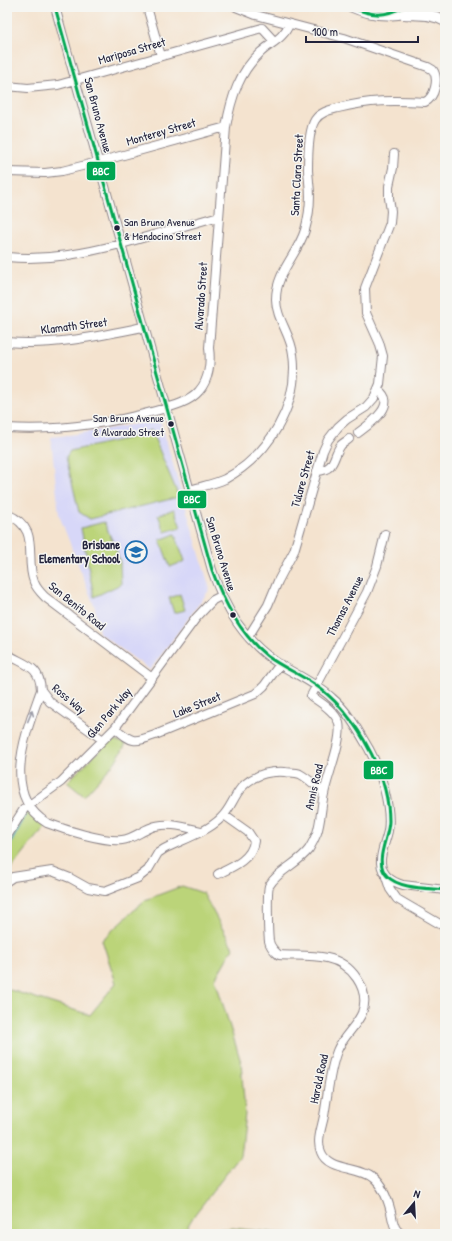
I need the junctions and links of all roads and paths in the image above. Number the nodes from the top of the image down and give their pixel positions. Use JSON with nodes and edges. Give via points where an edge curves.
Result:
{"nodes":[{"id":1,"x":55,"y":7,"type":"edge"},
{"id":2,"x":147,"y":7,"type":"edge"},
{"id":3,"x":236,"y":7,"type":"edge"},
{"id":4,"x":350,"y":7,"type":"edge"},
{"id":5,"x":426,"y":7,"type":"edge"},
{"id":6,"x":402,"y":10,"type":"edge"},
{"id":7,"x":265,"y":17,"type":"junction"},
{"id":8,"x":445,"y":21,"type":"edge"},
{"id":9,"x":289,"y":24,"type":"junction"},
{"id":10,"x":262,"y":28,"type":"junction"},
{"id":11,"x":274,"y":41,"type":"junction"},
{"id":12,"x":161,"y":56,"type":"junction"},
{"id":13,"x":76,"y":80,"type":"junction"},
{"id":14,"x":7,"y":86,"type":"edge"},
{"id":15,"x":226,"y":127,"type":"junction"},
{"id":16,"x":394,"y":154,"type":"dead end"},
{"id":17,"x":98,"y":162,"type":"junction"},
{"id":18,"x":7,"y":172,"type":"edge"},
{"id":19,"x":219,"y":216,"type":"junction"},
{"id":20,"x":122,"y":243,"type":"junction"},
{"id":21,"x":7,"y":257,"type":"edge"},
{"id":22,"x":143,"y":327,"type":"junction"},
{"id":23,"x":7,"y":342,"type":"edge"},
{"id":24,"x":378,"y":390,"type":"junction"},
{"id":25,"x":167,"y":408,"type":"junction"},
{"id":26,"x":7,"y":428,"type":"edge"},
{"id":27,"x":358,"y":433,"type":"dead end"},
{"id":28,"x":349,"y":439,"type":"dead end"},
{"id":29,"x":317,"y":471,"type":"junction"},
{"id":30,"x":190,"y":490,"type":"junction"},
{"id":31,"x":7,"y":514,"type":"edge"},
{"id":32,"x":385,"y":534,"type":"dead end"},
{"id":33,"x":221,"y":596,"type":"junction"},
{"id":34,"x":248,"y":637,"type":"junction"},
{"id":35,"x":7,"y":654,"type":"edge"},
{"id":36,"x":280,"y":664,"type":"junction"},
{"id":37,"x":152,"y":678,"type":"junction"},
{"id":38,"x":316,"y":686,"type":"junction"},
{"id":39,"x":41,"y":690,"type":"junction"},
{"id":40,"x":115,"y":728,"type":"junction"},
{"id":41,"x":103,"y":740,"type":"junction"},
{"id":42,"x":324,"y":793,"type":"junction"},
{"id":43,"x":26,"y":807,"type":"junction"},
{"id":44,"x":224,"y":815,"type":"junction"},
{"id":45,"x":201,"y":831,"type":"junction"},
{"id":46,"x":7,"y":836,"type":"edge"},
{"id":47,"x":218,"y":874,"type":"dead end"},
{"id":48,"x":386,"y":876,"type":"junction"},
{"id":49,"x":7,"y":881,"type":"edge"},
{"id":50,"x":268,"y":888,"type":"joint"},
{"id":51,"x":445,"y":890,"type":"edge"},
{"id":52,"x":445,"y":927,"type":"edge"},
{"id":53,"x":401,"y":1234,"type":"edge"}],
"edges":[{"from":1,"to":13,"type":"street","name":"San Bruno Avenue"},
{"from":2,"to":12,"type":"street"},
{"from":3,"to":7,"type":"street"},
{"from":4,"to":6,"type":"street","via":[[382,16]]},
{"from":5,"to":6,"type":"street","via":[[413,12]]},
{"from":6,"to":8,"type":"main road","via":[[437,16]]},
{"from":7,"to":9,"type":"street"},
{"from":7,"to":10,"type":"street"},
{"from":9,"to":11,"type":"street","name":"Alvarado Street","via":[[285,33]]},
{"from":9,"to":30,"type":"street","name":"Santa Clara Street","via":[[344,38],[428,67],[435,73],[434,90],[428,101],[368,101],[323,112],[314,121],[311,127],[309,204],[305,230],[281,277],[276,299],[278,311],[290,337],[293,354],[294,379],[289,401],[267,444],[247,463],[225,479]]},
{"from":10,"to":11,"type":"street"},
{"from":10,"to":12,"type":"street","name":"Mariposa Street"},
{"from":11,"to":15,"type":"street","name":"Alvarado Street","via":[[251,62],[238,82]]},
{"from":12,"to":13,"type":"street","name":"Mariposa Street"},
{"from":13,"to":14,"type":"street","name":"Mariposa Street","via":[[43,87]]},
{"from":13,"to":17,"type":"street","name":"San Bruno Avenue"},
{"from":15,"to":17,"type":"street","name":"Monterey Street"},
{"from":15,"to":19,"type":"street","name":"Alvarado Street"},
{"from":16,"to":24,"type":"street","name":"Tulare Street","via":[[389,186],[390,223],[365,288],[366,312],[383,356]]},
{"from":17,"to":18,"type":"street","name":"Monterey Street","via":[[45,173]]},
{"from":17,"to":20,"type":"street","name":"San Bruno Avenue"},
{"from":19,"to":20,"type":"street"},
{"from":19,"to":25,"type":"street","name":"Alvarado Street","via":[[208,372],[204,386],[195,396]]},
{"from":20,"to":21,"type":"street","via":[[74,255]]},
{"from":20,"to":22,"type":"street","name":"San Bruno Avenue"},
{"from":22,"to":23,"type":"street","name":"Klamath Street","via":[[70,340],[41,343]]},
{"from":22,"to":25,"type":"street","name":"San Bruno Avenue"},
{"from":24,"to":27,"type":"street","via":[[384,394],[386,405],[369,425]]},
{"from":24,"to":29,"type":"street","name":"Tulare Street","via":[[366,407],[347,419],[328,440]]},
{"from":25,"to":26,"type":"street","name":"Alvarado Street","via":[[120,420],[75,427]]},
{"from":25,"to":30,"type":"street","name":"San Bruno Avenue"},
{"from":28,"to":29,"type":"street","via":[[342,445],[330,467]]},
{"from":29,"to":34,"type":"street","name":"Tulare Street","via":[[294,551],[268,605]]},
{"from":30,"to":33,"type":"street","name":"San Bruno Avenue"},
{"from":31,"to":37,"type":"street","name":"San Benito Road","via":[[18,520],[28,534],[31,545],[31,570],[34,582],[42,593],[54,606]]},
{"from":32,"to":38,"type":"street","name":"Thomas Avenue","via":[[367,592]]},
{"from":33,"to":34,"type":"street","name":"San Bruno Avenue","via":[[230,614]]},
{"from":33,"to":37,"type":"street","name":"Glen Park Way","via":[[202,611]]},
{"from":34,"to":36,"type":"street","name":"San Bruno Avenue"},
{"from":35,"to":39,"type":"street","via":[[32,668],[38,677]]},
{"from":36,"to":38,"type":"street","name":"San Bruno Avenue"},
{"from":36,"to":40,"type":"street","name":"Lake Street","via":[[255,694],[155,736],[133,741]]},
{"from":37,"to":40,"type":"street","name":"Glen Park Way"},
{"from":38,"to":42,"type":"street","name":"Annis Road","via":[[311,696],[333,714],[339,723],[339,737]]},
{"from":38,"to":48,"type":"street","name":"San Bruno Avenue","via":[[340,704],[374,760],[384,788],[388,812],[388,831],[380,863]]},
{"from":39,"to":41,"type":"street","name":"Ross Way","via":[[50,702]]},
{"from":43,"to":39,"type":"street","one_way":true,"via":[[17,782],[17,759]]},
{"from":40,"to":41,"type":"street","name":"Glen Park Way"},
{"from":41,"to":43,"type":"street","name":"Glen Park Way","via":[[61,782]]},
{"from":42,"to":44,"type":"street","via":[[298,773],[264,773],[249,780]]},
{"from":42,"to":50,"type":"street","name":"Annis Road","via":[[317,832],[308,849]]},
{"from":43,"to":45,"type":"street","via":[[47,823],[106,840],[128,839],[159,825],[188,827]]},
{"from":43,"to":46,"type":"street","name":"Glen Park Way"},
{"from":44,"to":45,"type":"street","via":[[214,825]]},
{"from":44,"to":47,"type":"street","via":[[248,832],[254,841],[252,850],[244,859],[229,870]]},
{"from":45,"to":49,"type":"street","via":[[158,853],[148,870],[138,878],[105,891],[88,888],[52,871],[13,877]]},
{"from":48,"to":51,"type":"street","via":[[396,884]]},
{"from":48,"to":52,"type":"street","name":"San Bruno Avenue","via":[[390,889],[397,899]]},
{"from":50,"to":53,"type":"street","name":"Harold Road","via":[[269,941],[273,950],[279,955],[328,958],[344,965],[358,979],[363,991],[362,1012],[343,1038],[331,1069],[319,1136],[320,1152],[327,1162],[372,1177],[380,1185],[395,1227]]}]}
